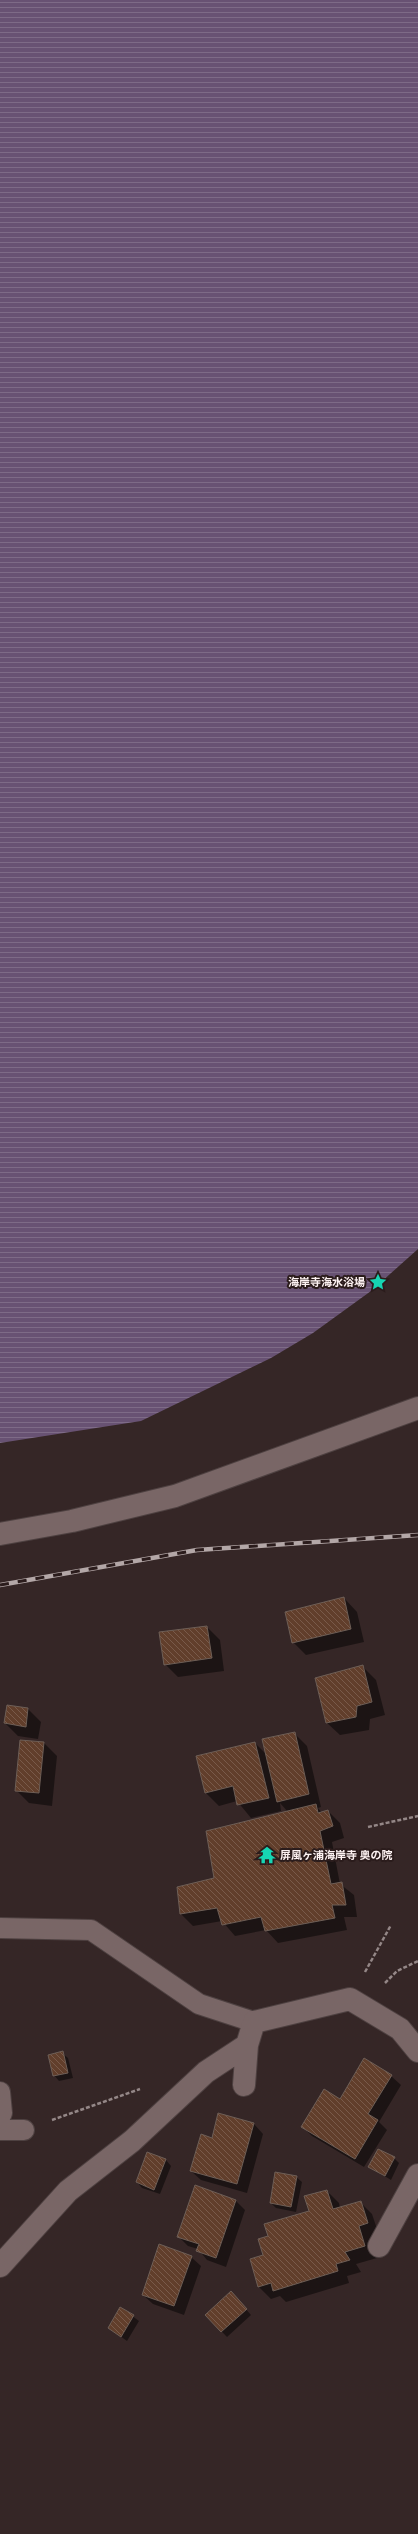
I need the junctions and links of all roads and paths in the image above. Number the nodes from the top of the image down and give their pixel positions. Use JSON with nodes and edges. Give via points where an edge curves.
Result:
{"nodes":[{"id":1,"x":418,"y":1408,"type":"edge"},
{"id":2,"x":0,"y":1534,"type":"edge"},
{"id":3,"x":418,"y":1816,"type":"edge"},
{"id":4,"x":368,"y":1827,"type":"dead end"},
{"id":5,"x":391,"y":1925,"type":"dead end"},
{"id":6,"x":0,"y":1928,"type":"edge"},
{"id":7,"x":418,"y":1961,"type":"edge"},
{"id":8,"x":356,"y":2003,"type":"junction"},
{"id":9,"x":254,"y":2022,"type":"junction"},
{"id":10,"x":247,"y":2045,"type":"junction"},
{"id":11,"x":418,"y":2051,"type":"edge"},
{"id":12,"x":244,"y":2085,"type":"dead end"},
{"id":13,"x":147,"y":2086,"type":"dead end"},
{"id":14,"x":0,"y":2092,"type":"edge"},
{"id":15,"x":0,"y":2116,"type":"edge"},
{"id":16,"x":0,"y":2130,"type":"edge"},
{"id":17,"x":24,"y":2130,"type":"joint"},
{"id":18,"x":418,"y":2175,"type":"edge"},
{"id":19,"x":379,"y":2246,"type":"dead end"},
{"id":20,"x":0,"y":2266,"type":"edge"}],
"edges":[{"from":1,"to":2,"type":"street","via":[[176,1496],[72,1521]]},
{"from":3,"to":4,"type":"path"},
{"from":5,"to":8,"type":"path"},
{"from":6,"to":9,"type":"lane","via":[[91,1930],[199,2004]]},
{"from":7,"to":8,"type":"path","via":[[396,1971]]},
{"from":8,"to":9,"type":"street"},
{"from":8,"to":11,"type":"street","via":[[400,2029]]},
{"from":9,"to":10,"type":"street"},
{"from":10,"to":12,"type":"street"},
{"from":10,"to":20,"type":"street","via":[[206,2072],[132,2141],[68,2191]]},
{"from":13,"to":17,"type":"path"},
{"from":14,"to":15,"type":"lane"},
{"from":16,"to":17,"type":"lane"},
{"from":18,"to":19,"type":"street"}]}
